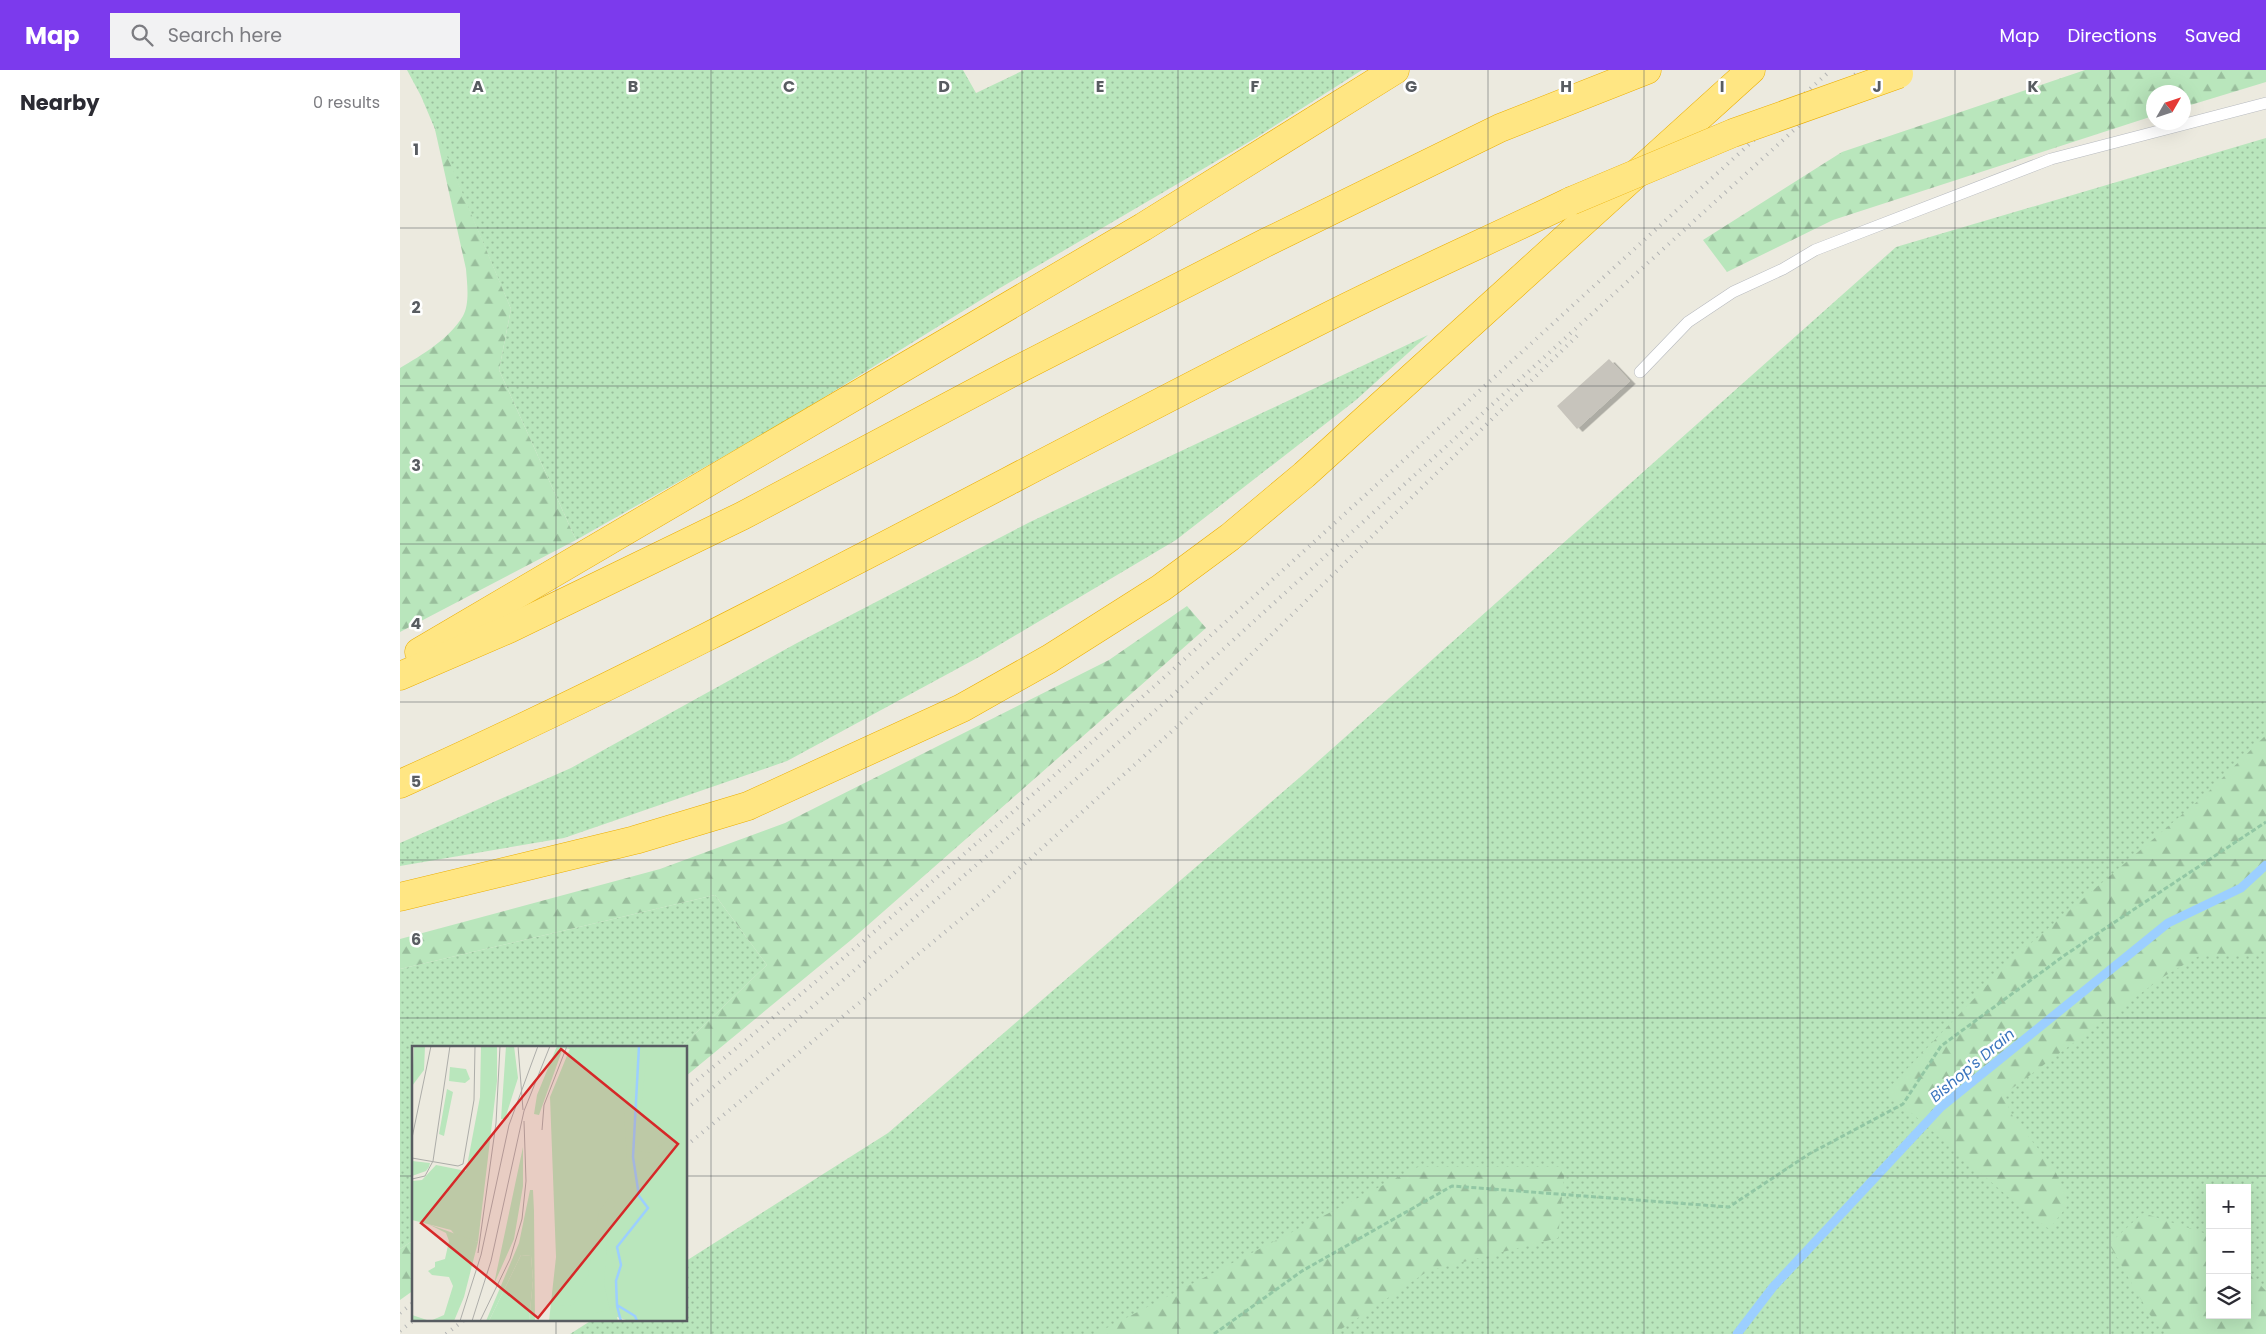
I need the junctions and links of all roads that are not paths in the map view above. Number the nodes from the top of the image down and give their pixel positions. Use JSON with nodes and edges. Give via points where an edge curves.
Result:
{"nodes":[{"id":1,"x":1395,"y":70,"type":"edge"},
{"id":2,"x":1647,"y":70,"type":"edge"},
{"id":3,"x":1750,"y":70,"type":"edge"},
{"id":4,"x":1905,"y":72,"type":"edge"},
{"id":5,"x":2266,"y":103,"type":"edge"},
{"id":6,"x":1640,"y":372,"type":"dead end"},
{"id":7,"x":400,"y":663,"type":"edge"},
{"id":8,"x":400,"y":676,"type":"edge"},
{"id":9,"x":400,"y":784,"type":"edge"},
{"id":10,"x":400,"y":897,"type":"edge"}],
"edges":[{"from":1,"to":7,"type":"highway","via":[[1144,227]]},
{"from":2,"to":8,"type":"highway","via":[[1500,128],[1013,372],[742,516],[509,629]]},
{"from":3,"to":10,"type":"highway","via":[[1297,481],[1230,537],[1161,588],[1049,659],[962,708],[748,806],[635,840]]},
{"from":4,"to":9,"type":"highway","bridge":true,"via":[[1733,134],[1571,201],[1342,309],[819,580],[522,729]]},
{"from":5,"to":6,"type":"lane","via":[[2051,159],[1815,250],[1733,292],[1688,322]]}]}
